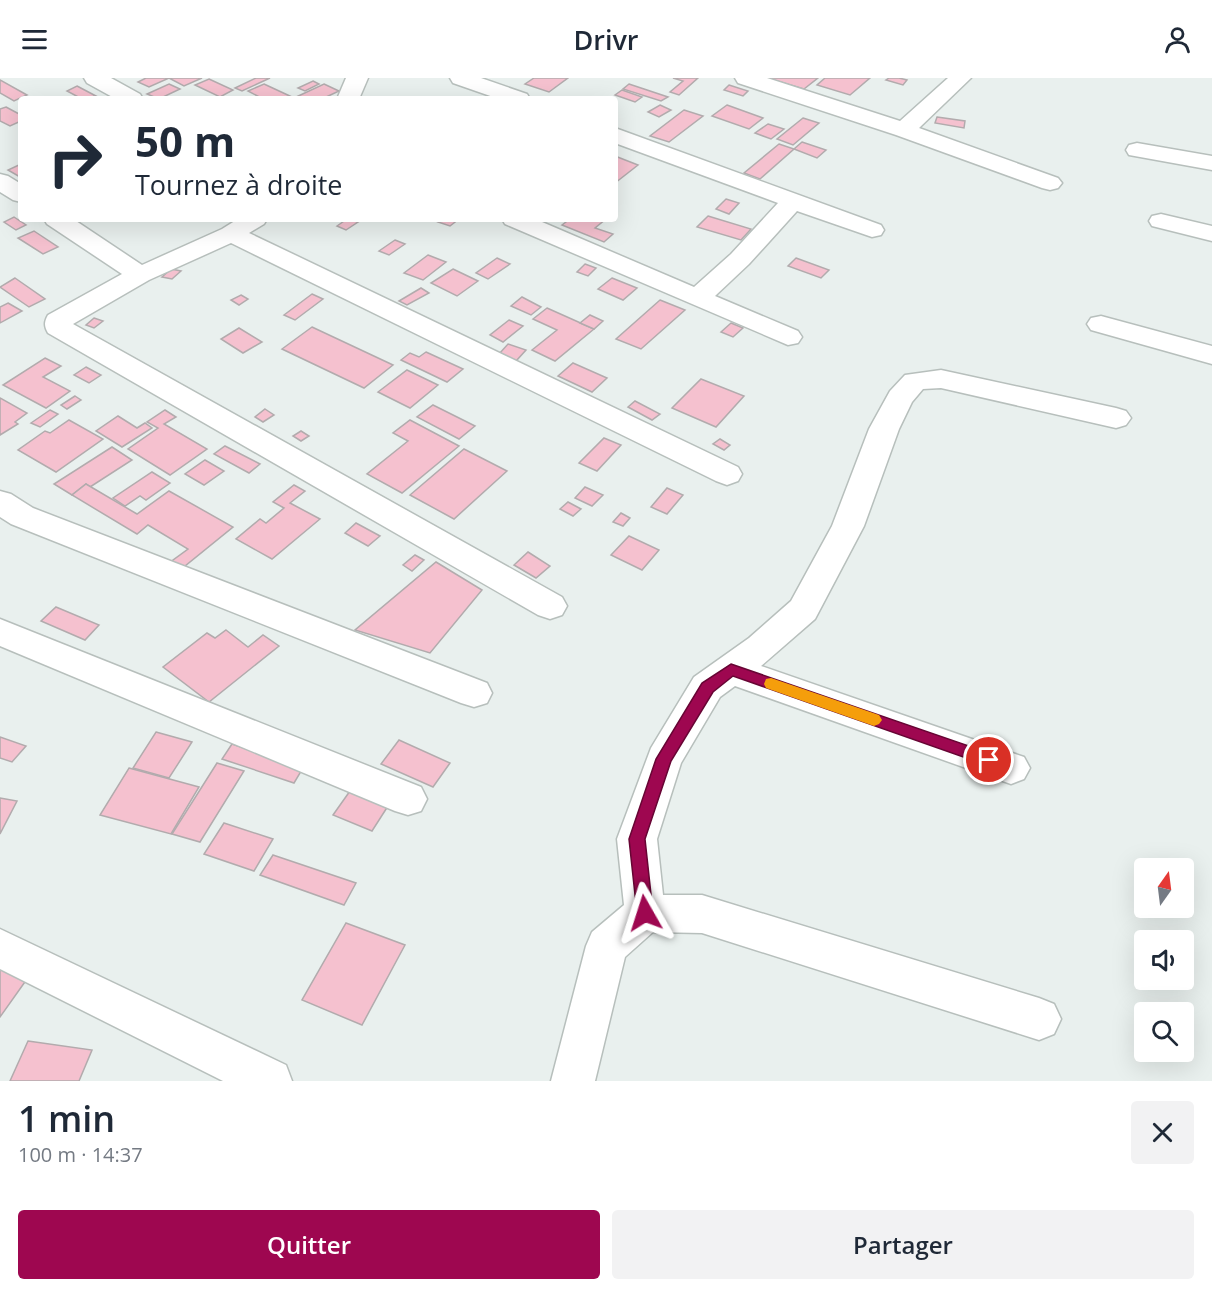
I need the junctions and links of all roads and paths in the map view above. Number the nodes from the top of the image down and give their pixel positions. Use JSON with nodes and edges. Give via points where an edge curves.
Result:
{"nodes":[{"id":1,"x":95,"y":78,"type":"edge"},
{"id":2,"x":461,"y":78,"type":"edge"},
{"id":3,"x":746,"y":78,"type":"edge"},
{"id":4,"x":960,"y":78,"type":"edge"},
{"id":5,"x":127,"y":96,"type":"edge"},
{"id":6,"x":511,"y":96,"type":"edge"},
{"id":7,"x":904,"y":130,"type":"junction"},
{"id":8,"x":618,"y":136,"type":"edge"},
{"id":9,"x":1137,"y":150,"type":"dead end"},
{"id":10,"x":1212,"y":163,"type":"edge"},
{"id":11,"x":0,"y":181,"type":"edge"},
{"id":12,"x":1050,"y":183,"type":"dead end"},
{"id":13,"x":18,"y":193,"type":"edge"},
{"id":14,"x":793,"y":201,"type":"junction"},
{"id":15,"x":1161,"y":221,"type":"dead end"},
{"id":16,"x":60,"y":222,"type":"edge"},
{"id":17,"x":250,"y":222,"type":"edge"},
{"id":18,"x":521,"y":222,"type":"edge"},
{"id":19,"x":872,"y":230,"type":"dead end"},
{"id":20,"x":231,"y":234,"type":"junction"},
{"id":21,"x":1212,"y":234,"type":"edge"},
{"id":22,"x":140,"y":275,"type":"junction"},
{"id":23,"x":697,"y":298,"type":"junction"},
{"id":24,"x":1101,"y":324,"type":"dead end"},
{"id":25,"x":788,"y":337,"type":"dead end"},
{"id":26,"x":1212,"y":355,"type":"edge"},
{"id":27,"x":1116,"y":418,"type":"dead end"},
{"id":28,"x":727,"y":474,"type":"dead end"},
{"id":29,"x":7,"y":516,"type":"edge"},
{"id":30,"x":550,"y":606,"type":"dead end"},
{"id":31,"x":0,"y":632,"type":"edge"},
{"id":32,"x":731,"y":670,"type":"junction"},
{"id":33,"x":474,"y":693,"type":"dead end"},
{"id":34,"x":1011,"y":768,"type":"dead end"},
{"id":35,"x":408,"y":799,"type":"dead end"},
{"id":36,"x":645,"y":913,"type":"junction"},
{"id":37,"x":0,"y":948,"type":"edge"},
{"id":38,"x":1039,"y":1018,"type":"dead end"},
{"id":39,"x":270,"y":1081,"type":"edge"},
{"id":40,"x":573,"y":1081,"type":"edge"}],
"edges":[{"from":1,"to":5,"type":"street"},
{"from":2,"to":6,"type":"street"},
{"from":3,"to":7,"type":"street"},
{"from":4,"to":7,"type":"street"},
{"from":7,"to":12,"type":"street"},
{"from":8,"to":14,"type":"street"},
{"from":9,"to":10,"type":"street"},
{"from":11,"to":13,"type":"street"},
{"from":14,"to":19,"type":"street"},
{"from":14,"to":23,"type":"street","via":[[740,259]]},
{"from":15,"to":21,"type":"street"},
{"from":16,"to":22,"type":"street"},
{"from":17,"to":20,"type":"street"},
{"from":18,"to":23,"type":"street"},
{"from":20,"to":22,"type":"street"},
{"from":20,"to":28,"type":"street"},
{"from":22,"to":30,"type":"street","via":[[58,321],[58,327]]},
{"from":23,"to":25,"type":"street"},
{"from":24,"to":26,"type":"street"},
{"from":27,"to":32,"type":"street","via":[[941,379],[915,381],[900,398],[884,429],[848,526],[803,610]]},
{"from":29,"to":33,"type":"street"},
{"from":31,"to":35,"type":"street"},
{"from":32,"to":34,"type":"street"},
{"from":32,"to":36,"type":"street","via":[[707,687],[664,759],[637,839]]},
{"from":36,"to":38,"type":"street","via":[[702,914]]},
{"from":36,"to":40,"type":"street","via":[[607,946]]},
{"from":37,"to":39,"type":"street"}]}
